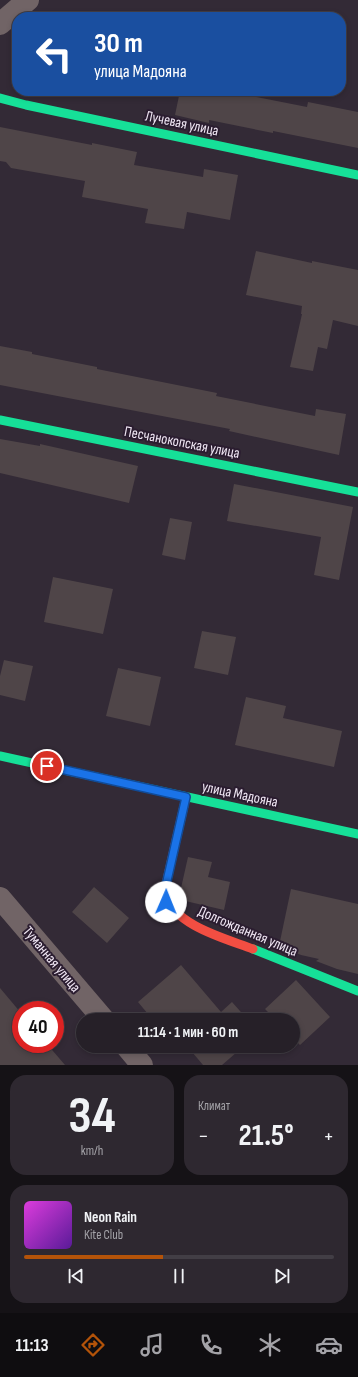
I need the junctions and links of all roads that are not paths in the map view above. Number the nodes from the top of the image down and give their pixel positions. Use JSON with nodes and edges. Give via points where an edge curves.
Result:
{"nodes":[{"id":1,"x":28,"y":0,"type":"edge"},
{"id":2,"x":14,"y":12,"type":"edge"},
{"id":3,"x":12,"y":14,"type":"edge"},
{"id":4,"x":0,"y":24,"type":"edge"},
{"id":5,"x":0,"y":98,"type":"edge"},
{"id":6,"x":358,"y":174,"type":"edge"},
{"id":7,"x":0,"y":420,"type":"edge"},
{"id":8,"x":358,"y":492,"type":"edge"},
{"id":9,"x":0,"y":756,"type":"edge"},
{"id":10,"x":186,"y":797,"type":"junction"},
{"id":11,"x":358,"y":834,"type":"edge"},
{"id":12,"x":0,"y":898,"type":"edge"},
{"id":13,"x":358,"y":991,"type":"edge"},
{"id":14,"x":98,"y":1013,"type":"edge"},
{"id":15,"x":132,"y":1053,"type":"edge"},
{"id":16,"x":142,"y":1065,"type":"edge"}],
"edges":[{"from":1,"to":2,"type":"street"},
{"from":3,"to":4,"type":"street"},
{"from":5,"to":6,"type":"street","name":"Лучевая улица"},
{"from":7,"to":8,"type":"street","name":"Песчанокопская улица"},
{"from":9,"to":10,"type":"street","name":"улица Мадояна"},
{"from":10,"to":11,"type":"street","name":"улица Мадояна"},
{"from":10,"to":13,"type":"street","name":"Долгожданная улица","via":[[164,894],[166,902],[177,914],[195,926]]},
{"from":12,"to":14,"type":"street","name":"Туманная улица"},
{"from":15,"to":16,"type":"street"}]}
